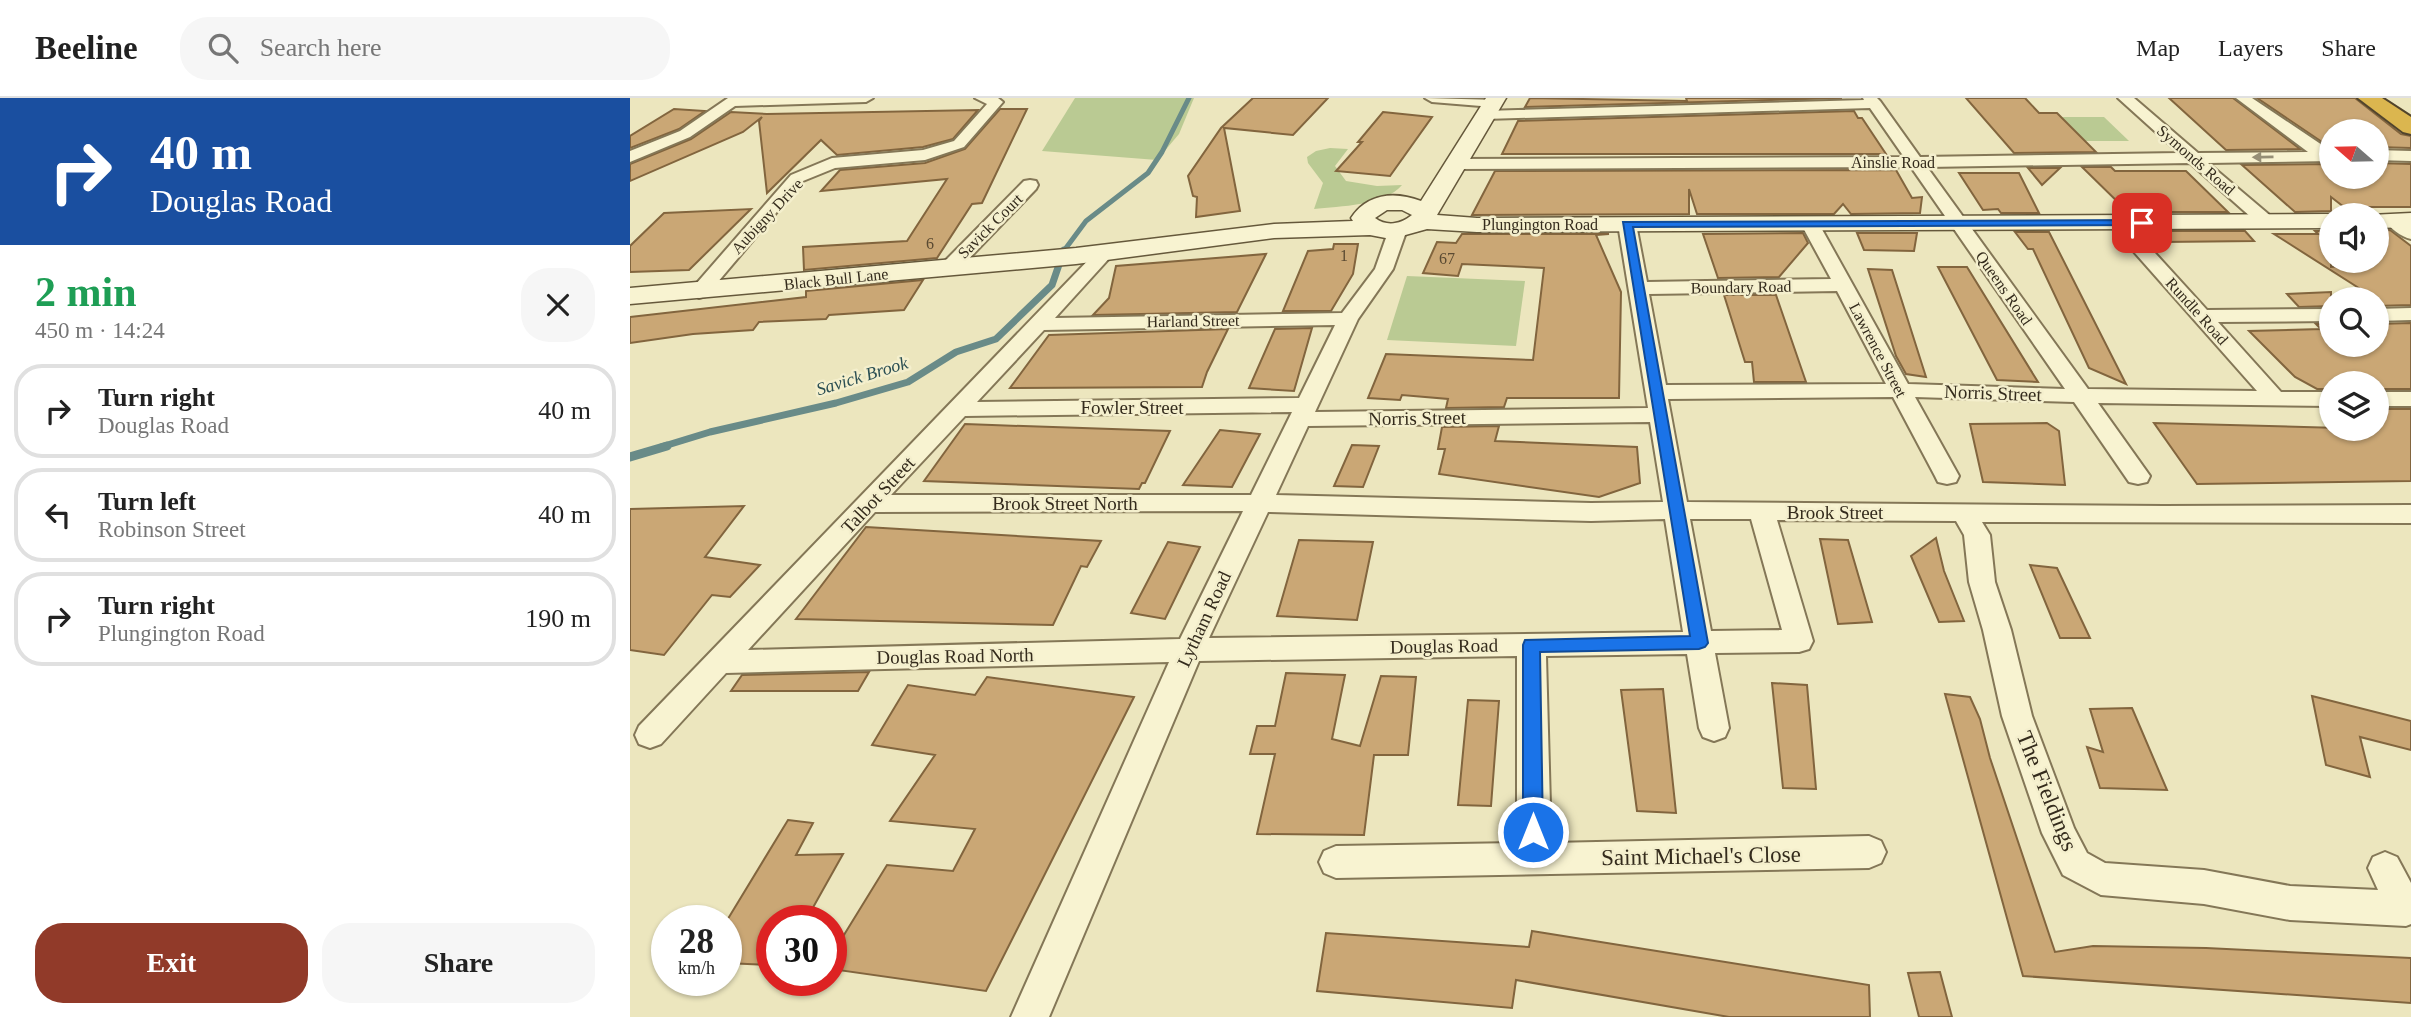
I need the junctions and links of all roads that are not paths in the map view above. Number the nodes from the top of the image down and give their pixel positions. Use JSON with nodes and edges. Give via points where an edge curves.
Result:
{"nodes":[{"id":1,"x":866,"y":98,"type":"edge"},
{"id":2,"x":1432,"y":98,"type":"edge"},
{"id":3,"x":2125,"y":98,"type":"edge"},
{"id":4,"x":2243,"y":98,"type":"edge"},
{"id":5,"x":2368,"y":98,"type":"edge"},
{"id":6,"x":2384,"y":98,"type":"edge"},
{"id":7,"x":734,"y":100,"type":"edge"},
{"id":8,"x":989,"y":100,"type":"edge"},
{"id":9,"x":1873,"y":101,"type":"edge"},
{"id":10,"x":1491,"y":105,"type":"edge"},
{"id":11,"x":2411,"y":116,"type":"edge"},
{"id":12,"x":2411,"y":127,"type":"edge"},
{"id":13,"x":2319,"y":150,"type":"edge"},
{"id":14,"x":2389,"y":155,"type":"edge"},
{"id":15,"x":2319,"y":156,"type":"edge"},
{"id":16,"x":2411,"y":156,"type":"edge"},
{"id":17,"x":630,"y":157,"type":"edge"},
{"id":18,"x":2194,"y":158,"type":"junction"},
{"id":19,"x":1916,"y":162,"type":"junction"},
{"id":20,"x":1451,"y":168,"type":"junction"},
{"id":21,"x":1030,"y":185,"type":"dead end"},
{"id":22,"x":1382,"y":217,"type":"junction"},
{"id":23,"x":1422,"y":217,"type":"junction"},
{"id":24,"x":2319,"y":221,"type":"edge"},
{"id":25,"x":2267,"y":222,"type":"junction"},
{"id":26,"x":1959,"y":223,"type":"junction"},
{"id":27,"x":2118,"y":223,"type":"junction"},
{"id":28,"x":1627,"y":224,"type":"junction"},
{"id":29,"x":1810,"y":224,"type":"junction"},
{"id":30,"x":1105,"y":253,"type":"junction"},
{"id":31,"x":950,"y":267,"type":"junction"},
{"id":32,"x":1843,"y":285,"type":"junction"},
{"id":33,"x":1638,"y":288,"type":"junction"},
{"id":34,"x":699,"y":292,"type":"junction"},
{"id":35,"x":630,"y":296,"type":"edge"},
{"id":36,"x":2411,"y":314,"type":"edge"},
{"id":37,"x":2319,"y":315,"type":"edge"},
{"id":38,"x":2389,"y":315,"type":"edge"},
{"id":39,"x":2201,"y":316,"type":"junction"},
{"id":40,"x":1348,"y":319,"type":"junction"},
{"id":41,"x":1038,"y":324,"type":"junction"},
{"id":42,"x":1900,"y":391,"type":"junction"},
{"id":43,"x":1656,"y":392,"type":"junction"},
{"id":44,"x":2080,"y":397,"type":"junction"},
{"id":45,"x":2276,"y":399,"type":"junction"},
{"id":46,"x":2319,"y":399,"type":"edge"},
{"id":47,"x":2389,"y":399,"type":"edge"},
{"id":48,"x":2411,"y":399,"type":"edge"},
{"id":49,"x":959,"y":408,"type":"junction"},
{"id":50,"x":1303,"y":412,"type":"junction"},
{"id":51,"x":1660,"y":415,"type":"junction"},
{"id":52,"x":2138,"y":476,"type":"dead end"},
{"id":53,"x":1947,"y":477,"type":"dead end"},
{"id":54,"x":1259,"y":503,"type":"junction"},
{"id":55,"x":870,"y":504,"type":"junction"},
{"id":56,"x":1676,"y":510,"type":"junction"},
{"id":57,"x":1762,"y":512,"type":"junction"},
{"id":58,"x":1964,"y":513,"type":"junction"},
{"id":59,"x":2411,"y":514,"type":"edge"},
{"id":60,"x":1699,"y":643,"type":"junction"},
{"id":61,"x":1531,"y":645,"type":"junction"},
{"id":62,"x":1189,"y":650,"type":"junction"},
{"id":63,"x":721,"y":662,"type":"junction"},
{"id":64,"x":1714,"y":728,"type":"dead end"},
{"id":65,"x":650,"y":735,"type":"dead end"},
{"id":66,"x":1869,"y":852,"type":"dead end"},
{"id":67,"x":1534,"y":859,"type":"junction"},
{"id":68,"x":1336,"y":862,"type":"dead end"},
{"id":69,"x":2385,"y":868,"type":"dead end"},
{"id":70,"x":1030,"y":1017,"type":"edge"}],
"edges":[{"from":1,"to":7,"type":"street"},
{"from":2,"to":10,"type":"street"},
{"from":3,"to":18,"type":"street","name":"Symonds Road"},
{"from":4,"to":13,"type":"street"},
{"from":5,"to":12,"type":"highway"},
{"from":6,"to":11,"type":"highway"},
{"from":7,"to":17,"type":"street","via":[[685,134]]},
{"from":8,"to":34,"type":"street","name":"Aubigny Drive","via":[[959,144],[925,155],[832,163],[797,178]]},
{"from":9,"to":10,"type":"street"},
{"from":9,"to":19,"type":"street","name":"Queens Road"},
{"from":10,"to":20,"type":"street"},
{"from":14,"to":16,"type":"street"},
{"from":15,"to":18,"type":"street","name":"Ainslie Road","one_way":true},
{"from":18,"to":19,"type":"street","name":"Ainslie Road"},
{"from":18,"to":25,"type":"street","name":"Symonds Road"},
{"from":19,"to":20,"type":"street","name":"Ainslie Road"},
{"from":19,"to":26,"type":"street","name":"Queens Road"},
{"from":20,"to":22,"type":"street"},
{"from":20,"to":23,"type":"street"},
{"from":21,"to":31,"type":"street","name":"Savick Court"},
{"from":22,"to":23,"type":"street","via":[[1405,229]]},
{"from":22,"to":30,"type":"street"},
{"from":22,"to":40,"type":"street","name":"Lytham Road","via":[[1396,235],[1384,269]]},
{"from":23,"to":28,"type":"street","name":"Plungington Road","via":[[1477,225]]},
{"from":24,"to":25,"type":"street","name":"Plungington Road"},
{"from":25,"to":27,"type":"street","name":"Plungington Road"},
{"from":26,"to":27,"type":"street","name":"Plungington Road"},
{"from":26,"to":29,"type":"street","name":"Plungington Road"},
{"from":26,"to":44,"type":"street","name":"Queens Road"},
{"from":27,"to":39,"type":"street","name":"Rundle Road"},
{"from":28,"to":29,"type":"street","name":"Plungington Road"},
{"from":28,"to":33,"type":"street"},
{"from":29,"to":32,"type":"street","name":"Lawrence Street"},
{"from":30,"to":31,"type":"street","name":"Black Bull Lane"},
{"from":30,"to":41,"type":"street","name":"Talbot Street"},
{"from":31,"to":34,"type":"street","name":"Black Bull Lane"},
{"from":32,"to":33,"type":"street","name":"Boundary Road"},
{"from":32,"to":42,"type":"street","name":"Lawrence Street"},
{"from":33,"to":43,"type":"street"},
{"from":34,"to":35,"type":"street","name":"Black Bull Lane"},
{"from":36,"to":38,"type":"street"},
{"from":37,"to":39,"type":"street"},
{"from":39,"to":45,"type":"street","name":"Rundle Road"},
{"from":40,"to":41,"type":"street","name":"Harland Street"},
{"from":40,"to":50,"type":"street","name":"Lytham Road"},
{"from":41,"to":49,"type":"street","name":"Talbot Street"},
{"from":42,"to":43,"type":"street","name":"Norris Street"},
{"from":42,"to":44,"type":"street","name":"Norris Street"},
{"from":42,"to":53,"type":"street","name":"Lawrence Street"},
{"from":43,"to":51,"type":"street"},
{"from":44,"to":45,"type":"street","name":"Norris Street"},
{"from":44,"to":52,"type":"street","name":"Queens Road"},
{"from":45,"to":46,"type":"street","name":"Norris Street"},
{"from":47,"to":48,"type":"street"},
{"from":49,"to":50,"type":"street","name":"Fowler Street"},
{"from":49,"to":55,"type":"street","name":"Talbot Street"},
{"from":50,"to":51,"type":"street","name":"Norris Street"},
{"from":50,"to":54,"type":"street","name":"Lytham Road"},
{"from":51,"to":56,"type":"street"},
{"from":54,"to":55,"type":"street","name":"Brook Street North"},
{"from":54,"to":56,"type":"street","name":"Brook Street"},
{"from":54,"to":62,"type":"street","name":"Lytham Road"},
{"from":55,"to":63,"type":"street","name":"Talbot Street"},
{"from":56,"to":57,"type":"street","name":"Brook Street"},
{"from":56,"to":60,"type":"street"},
{"from":57,"to":58,"type":"street","name":"Brook Street"},
{"from":57,"to":60,"type":"street","via":[[1799,641]]},
{"from":58,"to":59,"type":"street","name":"Brook Street"},
{"from":58,"to":69,"type":"street","name":"The Fieldings","via":[[1977,535],[1982,582],[2017,716],[2059,833],[2075,863],[2101,879],[2204,887],[2290,902],[2406,909]]},
{"from":60,"to":61,"type":"street","name":"Douglas Road"},
{"from":60,"to":64,"type":"street"},
{"from":61,"to":62,"type":"street","name":"Douglas Road"},
{"from":61,"to":67,"type":"street"},
{"from":62,"to":63,"type":"street","name":"Douglas Road North"},
{"from":62,"to":70,"type":"street","name":"Lytham Road"},
{"from":63,"to":65,"type":"street","name":"Talbot Street"},
{"from":66,"to":67,"type":"street","name":"Saint Michael's Close"},
{"from":67,"to":68,"type":"street","name":"Saint Michael's Close"}]}
